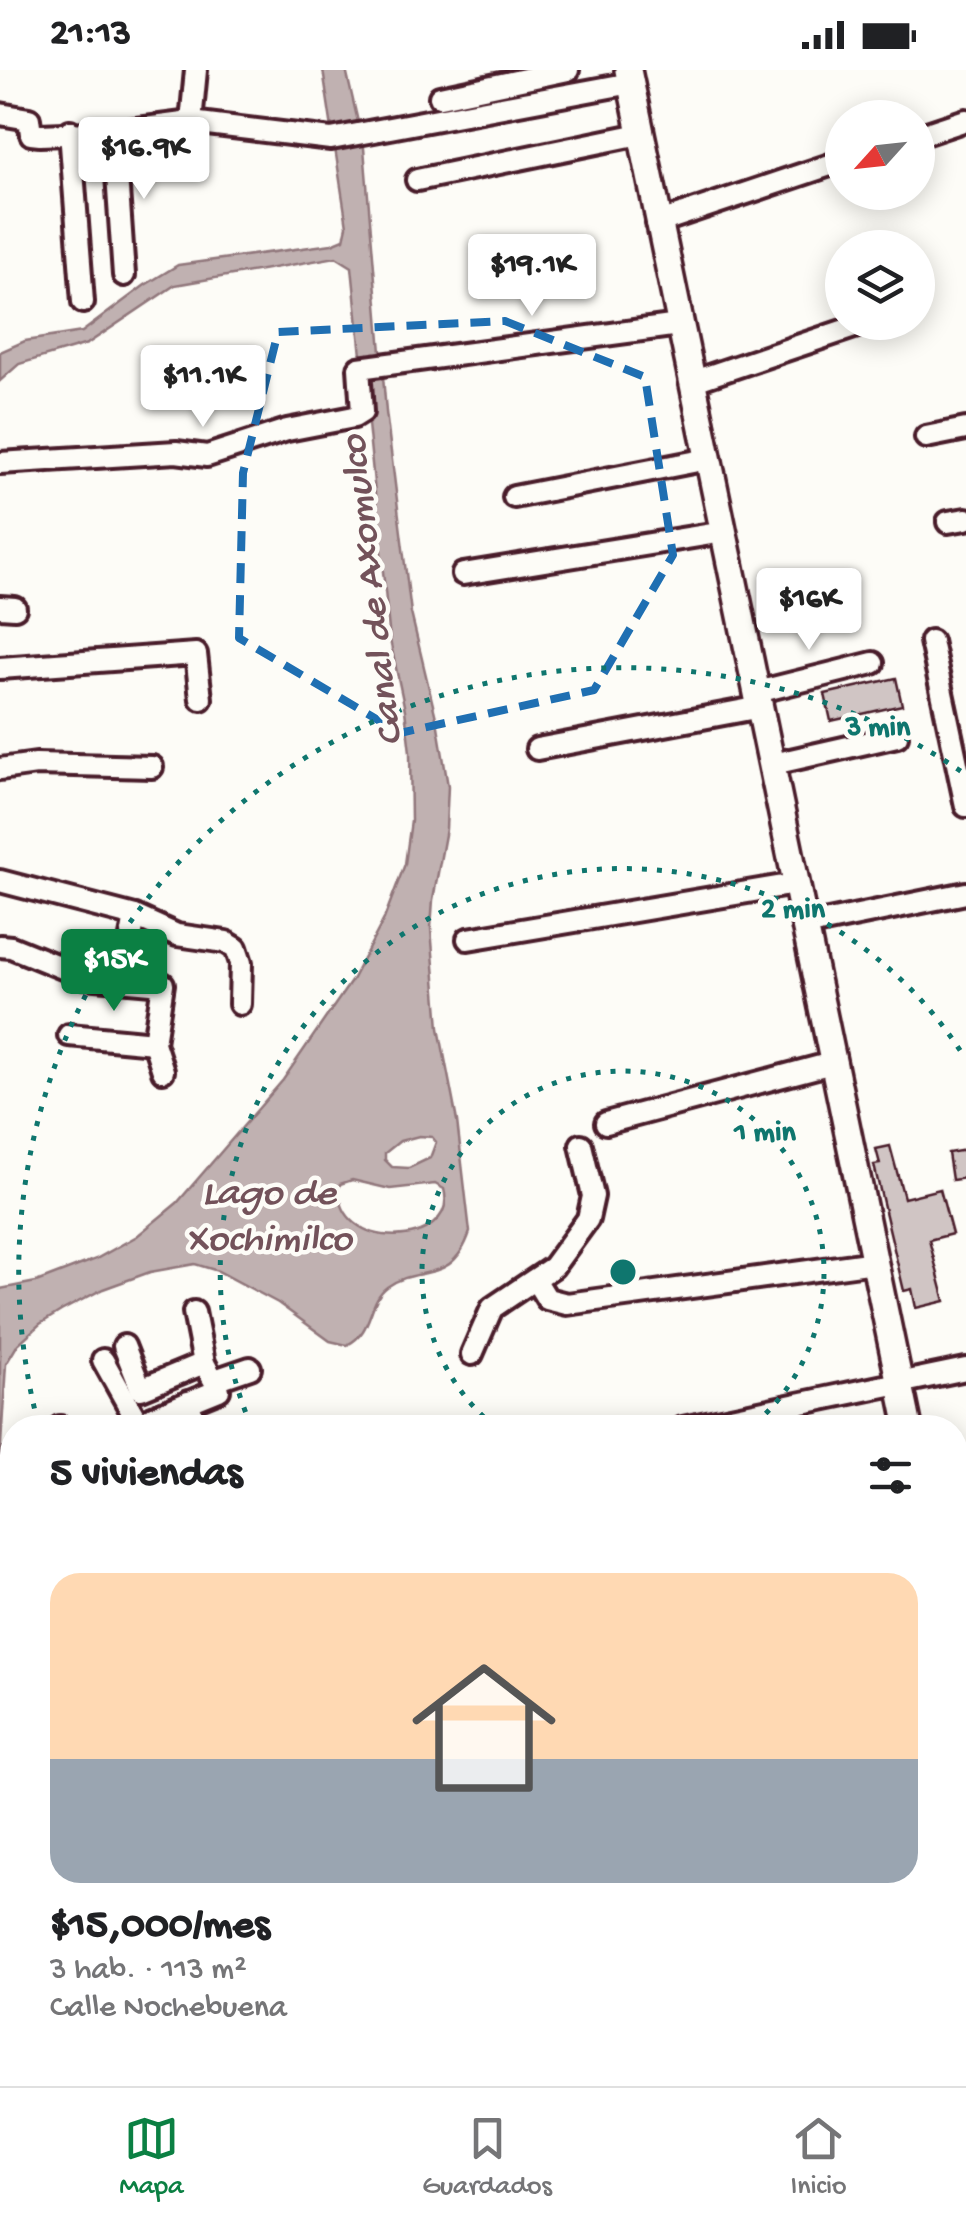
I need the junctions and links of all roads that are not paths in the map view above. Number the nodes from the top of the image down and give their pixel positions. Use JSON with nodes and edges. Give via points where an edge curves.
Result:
{"nodes":[{"id":1,"x":196,"y":70,"type":"edge"},
{"id":2,"x":568,"y":70,"type":"edge"},
{"id":3,"x":630,"y":77,"type":"edge"},
{"id":4,"x":440,"y":96,"type":"dead end"},
{"id":5,"x":0,"y":114,"type":"edge"},
{"id":6,"x":966,"y":120,"type":"edge"},
{"id":7,"x":191,"y":122,"type":"junction"},
{"id":8,"x":935,"y":130,"type":"edge"},
{"id":9,"x":70,"y":132,"type":"junction"},
{"id":10,"x":114,"y":132,"type":"junction"},
{"id":11,"x":640,"y":134,"type":"junction"},
{"id":12,"x":825,"y":167,"type":"edge"},
{"id":13,"x":417,"y":180,"type":"dead end"},
{"id":14,"x":658,"y":224,"type":"junction"},
{"id":15,"x":124,"y":275,"type":"dead end"},
{"id":16,"x":83,"y":302,"type":"dead end"},
{"id":17,"x":679,"y":325,"type":"junction"},
{"id":18,"x":825,"y":337,"type":"edge"},
{"id":19,"x":691,"y":382,"type":"junction"},
{"id":20,"x":966,"y":430,"type":"edge"},
{"id":21,"x":926,"y":437,"type":"dead end"},
{"id":22,"x":708,"y":459,"type":"junction"},
{"id":23,"x":0,"y":463,"type":"edge"},
{"id":24,"x":514,"y":496,"type":"dead end"},
{"id":25,"x":724,"y":532,"type":"junction"},
{"id":26,"x":463,"y":574,"type":"dead end"},
{"id":27,"x":931,"y":642,"type":"dead end"},
{"id":28,"x":873,"y":663,"type":"dead end"},
{"id":29,"x":0,"y":668,"type":"edge"},
{"id":30,"x":201,"y":699,"type":"dead end"},
{"id":31,"x":759,"y":699,"type":"junction"},
{"id":32,"x":897,"y":736,"type":"dead end"},
{"id":33,"x":537,"y":749,"type":"dead end"},
{"id":34,"x":773,"y":764,"type":"junction"},
{"id":35,"x":152,"y":767,"type":"dead end"},
{"id":36,"x":0,"y":769,"type":"edge"},
{"id":37,"x":966,"y":806,"type":"edge"},
{"id":38,"x":0,"y":880,"type":"edge"},
{"id":39,"x":795,"y":884,"type":"junction"},
{"id":40,"x":966,"y":892,"type":"edge"},
{"id":41,"x":135,"y":916,"type":"junction"},
{"id":42,"x":804,"y":926,"type":"junction"},
{"id":43,"x":468,"y":939,"type":"dead end"},
{"id":44,"x":0,"y":946,"type":"edge"},
{"id":45,"x":123,"y":980,"type":"junction"},
{"id":46,"x":240,"y":1004,"type":"dead end"},
{"id":47,"x":68,"y":1034,"type":"dead end"},
{"id":48,"x":154,"y":1043,"type":"junction"},
{"id":49,"x":832,"y":1062,"type":"junction"},
{"id":50,"x":163,"y":1072,"type":"dead end"},
{"id":51,"x":606,"y":1123,"type":"dead end"},
{"id":52,"x":582,"y":1145,"type":"dead end"},
{"id":53,"x":875,"y":1262,"type":"junction"},
{"id":54,"x":536,"y":1282,"type":"junction"},
{"id":55,"x":194,"y":1312,"type":"dead end"},
{"id":56,"x":124,"y":1346,"type":"dead end"},
{"id":57,"x":472,"y":1354,"type":"dead end"},
{"id":58,"x":103,"y":1360,"type":"dead end"},
{"id":59,"x":250,"y":1368,"type":"dead end"},
{"id":60,"x":966,"y":1370,"type":"edge"},
{"id":61,"x":210,"y":1371,"type":"junction"},
{"id":62,"x":900,"y":1383,"type":"junction"},
{"id":63,"x":188,"y":1402,"type":"junction"},
{"id":64,"x":134,"y":1415,"type":"edge"},
{"id":65,"x":157,"y":1415,"type":"edge"},
{"id":66,"x":192,"y":1415,"type":"edge"},
{"id":67,"x":746,"y":1415,"type":"edge"},
{"id":68,"x":906,"y":1415,"type":"edge"}],
"edges":[{"from":1,"to":7,"type":"street"},
{"from":2,"to":4,"type":"street"},
{"from":3,"to":7,"type":"street","via":[[330,139]]},
{"from":3,"to":11,"type":"street"},
{"from":5,"to":9,"type":"street","via":[[29,119],[32,134]]},
{"from":6,"to":8,"type":"street"},
{"from":7,"to":10,"type":"street"},
{"from":9,"to":10,"type":"street"},
{"from":9,"to":16,"type":"street"},
{"from":10,"to":15,"type":"street"},
{"from":11,"to":13,"type":"street"},
{"from":11,"to":14,"type":"street"},
{"from":12,"to":14,"type":"street"},
{"from":14,"to":17,"type":"street"},
{"from":17,"to":19,"type":"street"},
{"from":17,"to":23,"type":"street","via":[[362,368],[362,412],[354,417],[207,456],[176,452]]},
{"from":18,"to":19,"type":"street"},
{"from":19,"to":22,"type":"street"},
{"from":20,"to":21,"type":"street"},
{"from":22,"to":24,"type":"street"},
{"from":22,"to":25,"type":"street"},
{"from":25,"to":26,"type":"street"},
{"from":25,"to":31,"type":"street"},
{"from":27,"to":37,"type":"street"},
{"from":28,"to":31,"type":"street"},
{"from":29,"to":30,"type":"street","via":[[196,654]]},
{"from":31,"to":33,"type":"street"},
{"from":31,"to":34,"type":"street"},
{"from":32,"to":34,"type":"street"},
{"from":34,"to":39,"type":"street"},
{"from":35,"to":36,"type":"street"},
{"from":38,"to":41,"type":"street"},
{"from":39,"to":42,"type":"street"},
{"from":39,"to":43,"type":"street"},
{"from":40,"to":42,"type":"street"},
{"from":41,"to":45,"type":"street"},
{"from":41,"to":46,"type":"street","via":[[177,935],[236,948]]},
{"from":42,"to":49,"type":"street"},
{"from":44,"to":45,"type":"street","via":[[85,976]]},
{"from":45,"to":48,"type":"street","via":[[163,984]]},
{"from":47,"to":48,"type":"street"},
{"from":48,"to":50,"type":"street"},
{"from":49,"to":51,"type":"street"},
{"from":49,"to":53,"type":"street"},
{"from":52,"to":54,"type":"street","via":[[594,1196],[588,1219]]},
{"from":53,"to":54,"type":"street","via":[[566,1304],[547,1299]]},
{"from":53,"to":62,"type":"street"},
{"from":54,"to":57,"type":"street","via":[[492,1308]]},
{"from":55,"to":61,"type":"street"},
{"from":56,"to":61,"type":"street","via":[[141,1390]]},
{"from":58,"to":64,"type":"street"},
{"from":59,"to":61,"type":"street"},
{"from":60,"to":62,"type":"street"},
{"from":61,"to":63,"type":"street","via":[[219,1390]]},
{"from":62,"to":67,"type":"street"},
{"from":62,"to":68,"type":"street"},
{"from":63,"to":65,"type":"street"},
{"from":63,"to":66,"type":"street"}]}
